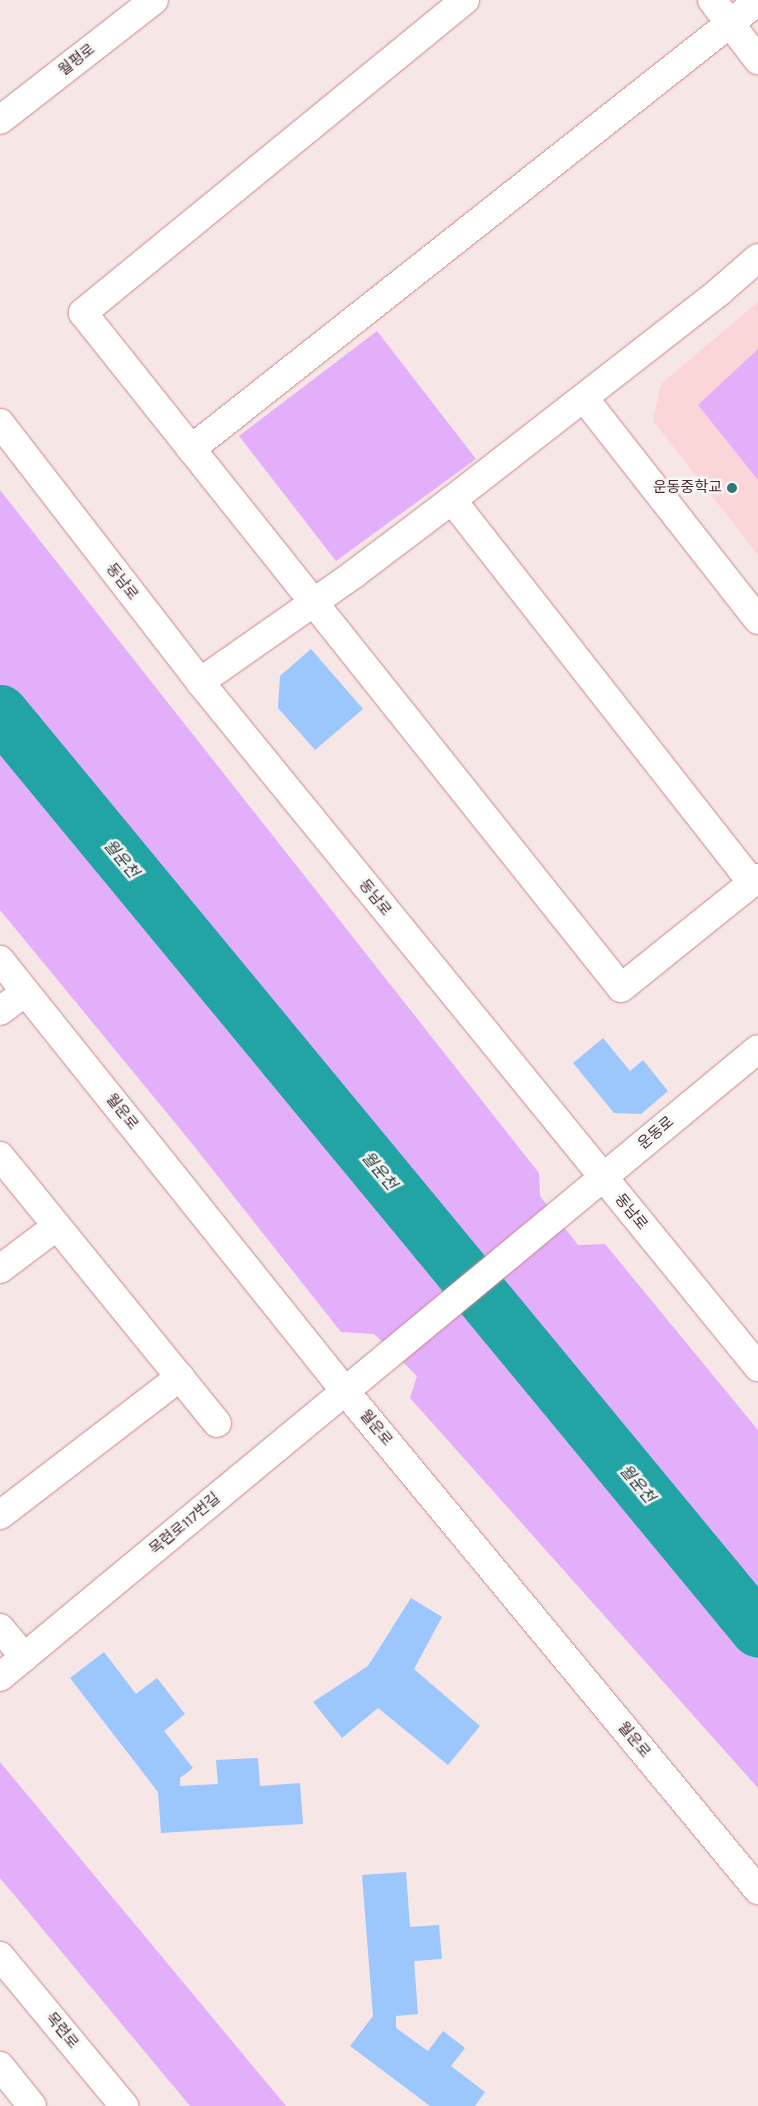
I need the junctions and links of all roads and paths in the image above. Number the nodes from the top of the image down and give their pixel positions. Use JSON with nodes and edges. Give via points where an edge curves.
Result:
{"nodes":[{"id":1,"x":154,"y":0,"type":"edge"},
{"id":2,"x":465,"y":0,"type":"edge"},
{"id":3,"x":712,"y":0,"type":"edge"},
{"id":4,"x":758,"y":1,"type":"edge"},
{"id":5,"x":730,"y":23,"type":"junction"},
{"id":6,"x":758,"y":60,"type":"edge"},
{"id":7,"x":0,"y":120,"type":"edge"},
{"id":8,"x":758,"y":258,"type":"edge"},
{"id":9,"x":584,"y":398,"type":"junction"},
{"id":10,"x":0,"y":423,"type":"edge"},
{"id":11,"x":191,"y":449,"type":"junction"},
{"id":12,"x":452,"y":500,"type":"junction"},
{"id":13,"x":313,"y":603,"type":"junction"},
{"id":14,"x":758,"y":620,"type":"edge"},
{"id":15,"x":200,"y":682,"type":"junction"},
{"id":16,"x":755,"y":880,"type":"edge"},
{"id":17,"x":0,"y":960,"type":"edge"},
{"id":18,"x":26,"y":992,"type":"junction"},
{"id":19,"x":0,"y":1011,"type":"edge"},
{"id":20,"x":758,"y":1048,"type":"edge"},
{"id":21,"x":0,"y":1156,"type":"edge"},
{"id":22,"x":602,"y":1178,"type":"junction"},
{"id":23,"x":57,"y":1226,"type":"junction"},
{"id":24,"x":0,"y":1270,"type":"edge"},
{"id":25,"x":758,"y":1367,"type":"edge"},
{"id":26,"x":370,"y":1370,"type":"joint"},
{"id":27,"x":180,"y":1377,"type":"junction"},
{"id":28,"x":345,"y":1391,"type":"junction"},
{"id":29,"x":217,"y":1423,"type":"dead end"},
{"id":30,"x":0,"y":1514,"type":"edge"},
{"id":31,"x":0,"y":1628,"type":"edge"},
{"id":32,"x":24,"y":1657,"type":"junction"},
{"id":33,"x":0,"y":1677,"type":"edge"},
{"id":34,"x":758,"y":1890,"type":"edge"},
{"id":35,"x":0,"y":1956,"type":"edge"},
{"id":36,"x":0,"y":2066,"type":"edge"},
{"id":37,"x":32,"y":2106,"type":"edge"},
{"id":38,"x":124,"y":2106,"type":"edge"}],
"edges":[{"from":1,"to":7,"type":"street","name":"월평로"},
{"from":2,"to":11,"type":"street","via":[[83,313]]},
{"from":3,"to":5,"type":"street"},
{"from":4,"to":5,"type":"street"},
{"from":5,"to":6,"type":"street"},
{"from":5,"to":11,"type":"street"},
{"from":8,"to":9,"type":"street"},
{"from":9,"to":12,"type":"street"},
{"from":9,"to":14,"type":"street"},
{"from":10,"to":15,"type":"street","name":"동남로"},
{"from":11,"to":13,"type":"street"},
{"from":12,"to":13,"type":"street"},
{"from":12,"to":16,"type":"street"},
{"from":13,"to":15,"type":"street"},
{"from":13,"to":16,"type":"street","via":[[621,988]]},
{"from":15,"to":22,"type":"street","name":"동남로"},
{"from":17,"to":18,"type":"street","name":"월운로"},
{"from":18,"to":19,"type":"street"},
{"from":18,"to":28,"type":"street","name":"월운로"},
{"from":20,"to":22,"type":"street","name":"운동로"},
{"from":21,"to":23,"type":"street"},
{"from":22,"to":25,"type":"street","name":"동남로"},
{"from":22,"to":26,"type":"street","name":"운동로"},
{"from":23,"to":24,"type":"street"},
{"from":23,"to":27,"type":"street"},
{"from":26,"to":28,"type":"street","name":"목련로117번길"},
{"from":27,"to":29,"type":"street"},
{"from":27,"to":30,"type":"street"},
{"from":28,"to":32,"type":"street","name":"목련로117번길"},
{"from":28,"to":34,"type":"street","name":"월운로"},
{"from":31,"to":32,"type":"street"},
{"from":32,"to":33,"type":"street","name":"목련로117번길"},
{"from":35,"to":38,"type":"street","name":"목련로"},
{"from":36,"to":37,"type":"street"}]}
